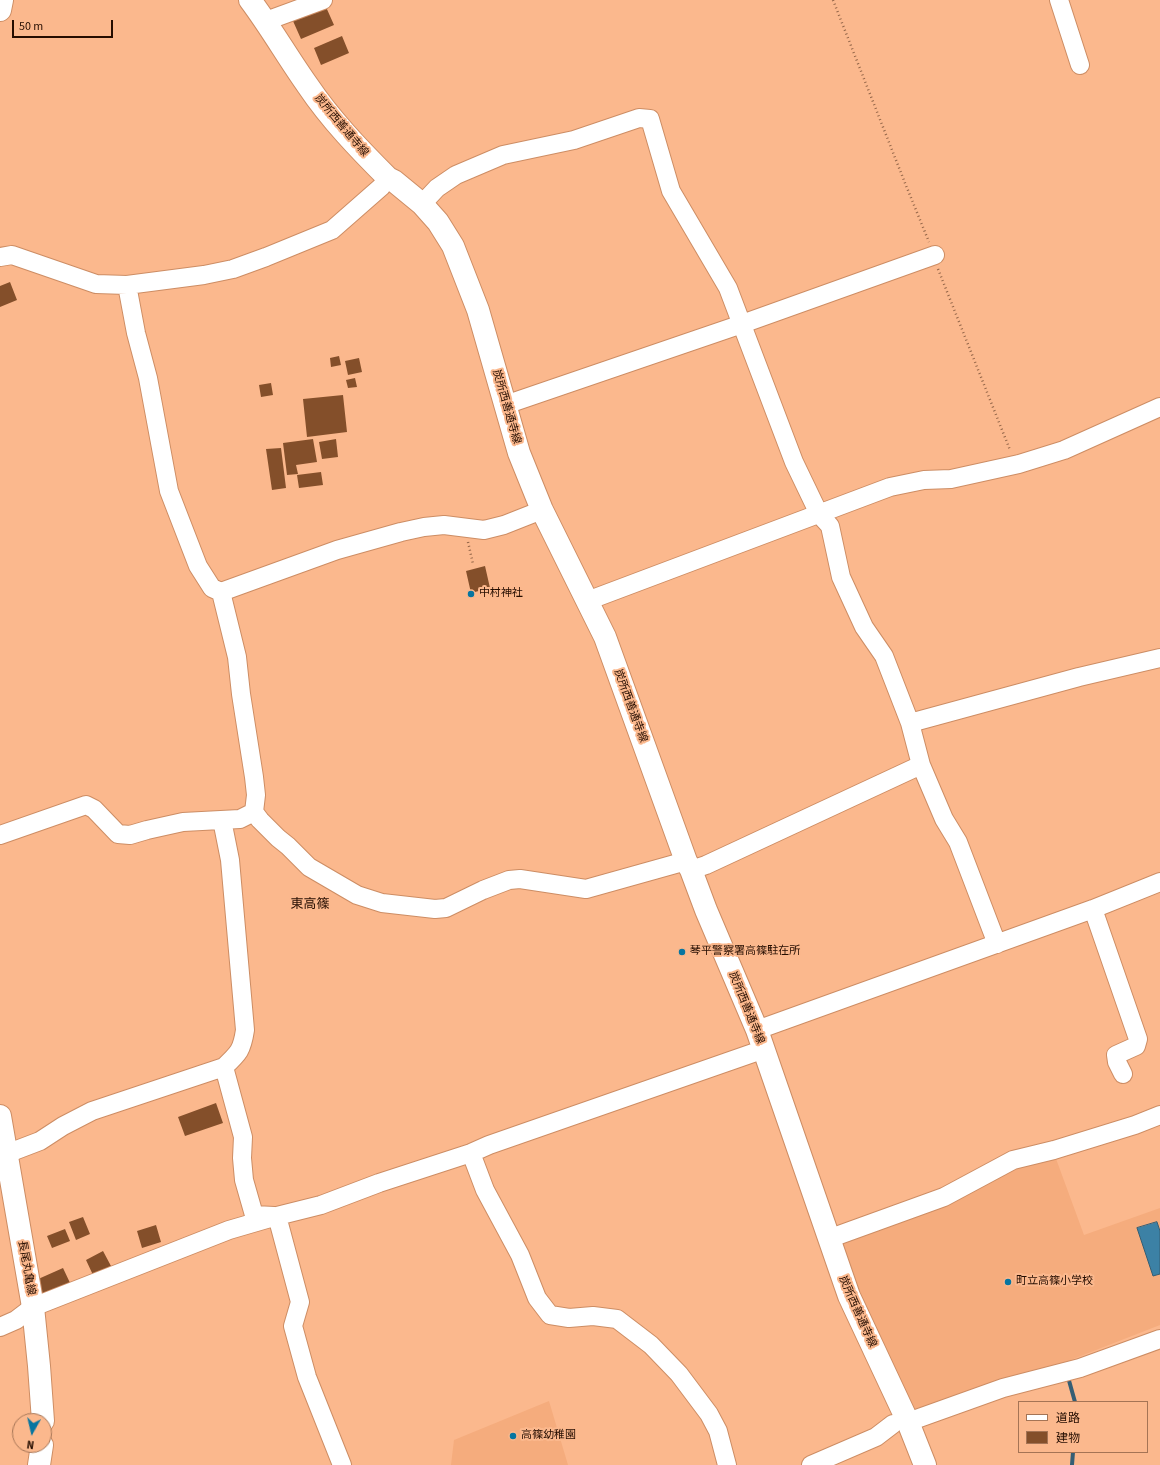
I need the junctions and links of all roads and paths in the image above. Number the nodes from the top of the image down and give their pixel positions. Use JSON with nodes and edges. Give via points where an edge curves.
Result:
{"nodes":[{"id":1,"x":2,"y":0,"type":"edge"},
{"id":2,"x":250,"y":0,"type":"edge"},
{"id":3,"x":323,"y":0,"type":"edge"},
{"id":4,"x":833,"y":0,"type":"edge"},
{"id":5,"x":1059,"y":0,"type":"edge"},
{"id":6,"x":0,"y":10,"type":"edge"},
{"id":7,"x":266,"y":21,"type":"junction"},
{"id":8,"x":1080,"y":65,"type":"dead end"},
{"id":9,"x":388,"y":178,"type":"junction"},
{"id":10,"x":422,"y":204,"type":"junction"},
{"id":11,"x":935,"y":255,"type":"junction"},
{"id":12,"x":0,"y":257,"type":"edge"},
{"id":13,"x":127,"y":285,"type":"junction"},
{"id":14,"x":742,"y":324,"type":"junction"},
{"id":15,"x":505,"y":405,"type":"junction"},
{"id":16,"x":1160,"y":407,"type":"edge"},
{"id":17,"x":1011,"y":455,"type":"dead end"},
{"id":18,"x":542,"y":510,"type":"junction"},
{"id":19,"x":819,"y":514,"type":"junction"},
{"id":20,"x":465,"y":528,"type":"junction"},
{"id":21,"x":473,"y":564,"type":"dead end"},
{"id":22,"x":221,"y":592,"type":"junction"},
{"id":23,"x":587,"y":601,"type":"junction"},
{"id":24,"x":1160,"y":658,"type":"edge"},
{"id":25,"x":910,"y":723,"type":"junction"},
{"id":26,"x":921,"y":765,"type":"junction"},
{"id":27,"x":254,"y":812,"type":"junction"},
{"id":28,"x":222,"y":820,"type":"junction"},
{"id":29,"x":0,"y":835,"type":"edge"},
{"id":30,"x":688,"y":866,"type":"junction"},
{"id":31,"x":1160,"y":882,"type":"edge"},
{"id":32,"x":1093,"y":909,"type":"junction"},
{"id":33,"x":997,"y":944,"type":"junction"},
{"id":34,"x":757,"y":1030,"type":"junction"},
{"id":35,"x":753,"y":1053,"type":"dead end"},
{"id":36,"x":224,"y":1067,"type":"junction"},
{"id":37,"x":1123,"y":1074,"type":"dead end"},
{"id":38,"x":1160,"y":1115,"type":"edge"},
{"id":39,"x":0,"y":1116,"type":"edge"},
{"id":40,"x":471,"y":1153,"type":"junction"},
{"id":41,"x":6,"y":1154,"type":"junction"},
{"id":42,"x":277,"y":1216,"type":"junction"},
{"id":43,"x":828,"y":1239,"type":"junction"},
{"id":44,"x":33,"y":1308,"type":"junction"},
{"id":45,"x":0,"y":1327,"type":"edge"},
{"id":46,"x":1160,"y":1338,"type":"edge"},
{"id":47,"x":42,"y":1413,"type":"edge"},
{"id":48,"x":900,"y":1423,"type":"junction"},
{"id":49,"x":41,"y":1453,"type":"edge"},
{"id":50,"x":39,"y":1465,"type":"edge"},
{"id":51,"x":342,"y":1465,"type":"edge"},
{"id":52,"x":727,"y":1465,"type":"edge"},
{"id":53,"x":811,"y":1465,"type":"edge"},
{"id":54,"x":924,"y":1465,"type":"edge"}],
"edges":[{"from":1,"to":6,"type":"main road"},
{"from":2,"to":7,"type":"main road","name":"炭所西善通寺線"},
{"from":3,"to":7,"type":"street"},
{"from":4,"to":11,"type":"path"},
{"from":5,"to":8,"type":"street"},
{"from":7,"to":9,"type":"main road","name":"炭所西善通寺線","via":[[336,124]]},
{"from":9,"to":10,"type":"main road","name":"炭所西善通寺線"},
{"from":9,"to":13,"type":"street","via":[[332,230],[233,269]]},
{"from":10,"to":14,"type":"street","via":[[437,188],[456,175],[503,155],[574,140],[639,118],[650,119],[670,191],[728,288]]},
{"from":10,"to":15,"type":"main road","name":"炭所西善通寺線","via":[[438,222],[453,246],[464,272],[478,310]]},
{"from":11,"to":14,"type":"street"},
{"from":11,"to":17,"type":"path","via":[[940,276]]},
{"from":12,"to":13,"type":"street","via":[[12,255],[96,284]]},
{"from":13,"to":22,"type":"street","via":[[169,491],[198,566],[212,588]]},
{"from":14,"to":15,"type":"street"},
{"from":14,"to":19,"type":"street","via":[[794,462]]},
{"from":15,"to":18,"type":"main road","name":"炭所西善通寺線","via":[[519,453]]},
{"from":16,"to":19,"type":"street","via":[[1064,450],[1020,464],[951,479],[924,480],[890,488]]},
{"from":18,"to":20,"type":"street","via":[[484,530]]},
{"from":18,"to":23,"type":"main road","name":"炭所西善通寺線"},
{"from":19,"to":23,"type":"street"},
{"from":19,"to":25,"type":"street","via":[[830,526],[841,577],[864,628],[884,656]]},
{"from":20,"to":21,"type":"path"},
{"from":20,"to":22,"type":"street","via":[[444,525],[401,532],[337,550]]},
{"from":22,"to":27,"type":"street","via":[[236,657],[254,777]]},
{"from":23,"to":30,"type":"main road","name":"炭所西善通寺線","via":[[608,644]]},
{"from":24,"to":25,"type":"street"},
{"from":25,"to":26,"type":"street"},
{"from":26,"to":30,"type":"street","via":[[706,865]]},
{"from":26,"to":33,"type":"street","via":[[944,819],[958,842]]},
{"from":27,"to":28,"type":"street","via":[[240,819]]},
{"from":27,"to":30,"type":"street","via":[[309,867],[357,895],[382,903],[446,908],[509,880],[520,879],[586,889]]},
{"from":28,"to":29,"type":"street","via":[[183,822],[130,835],[118,834],[94,809],[86,805]]},
{"from":28,"to":36,"type":"street","via":[[230,860],[245,1030],[239,1052]]},
{"from":30,"to":34,"type":"main road","name":"炭所西善通寺線"},
{"from":31,"to":32,"type":"street"},
{"from":32,"to":33,"type":"street"},
{"from":32,"to":37,"type":"street","via":[[1138,1039],[1136,1046],[1116,1055]]},
{"from":33,"to":34,"type":"street"},
{"from":34,"to":43,"type":"main road","name":"炭所西善通寺線"},
{"from":35,"to":40,"type":"street"},
{"from":36,"to":41,"type":"street","via":[[92,1111],[40,1141]]},
{"from":36,"to":42,"type":"street","via":[[243,1137],[244,1180],[254,1215]]},
{"from":38,"to":43,"type":"street","via":[[1054,1150],[1012,1160],[944,1197]]},
{"from":39,"to":41,"type":"main road","name":"長尾丸亀線"},
{"from":40,"to":42,"type":"street","via":[[321,1205]]},
{"from":40,"to":52,"type":"street","via":[[485,1190],[520,1255],[537,1298],[550,1315],[617,1319],[651,1344],[679,1374],[709,1414],[718,1431]]},
{"from":41,"to":44,"type":"main road","name":"長尾丸亀線"},
{"from":42,"to":44,"type":"street","via":[[229,1230]]},
{"from":42,"to":51,"type":"street","via":[[300,1302],[293,1326],[307,1377]]},
{"from":43,"to":48,"type":"main road","name":"炭所西善通寺線"},
{"from":44,"to":45,"type":"street"},
{"from":44,"to":47,"type":"main road","name":"長尾丸亀線"},
{"from":46,"to":48,"type":"street","via":[[1080,1368],[1003,1388]]},
{"from":48,"to":53,"type":"street","via":[[876,1437]]},
{"from":48,"to":54,"type":"main road","name":"炭所西善通寺線"},
{"from":49,"to":50,"type":"main road"}]}
